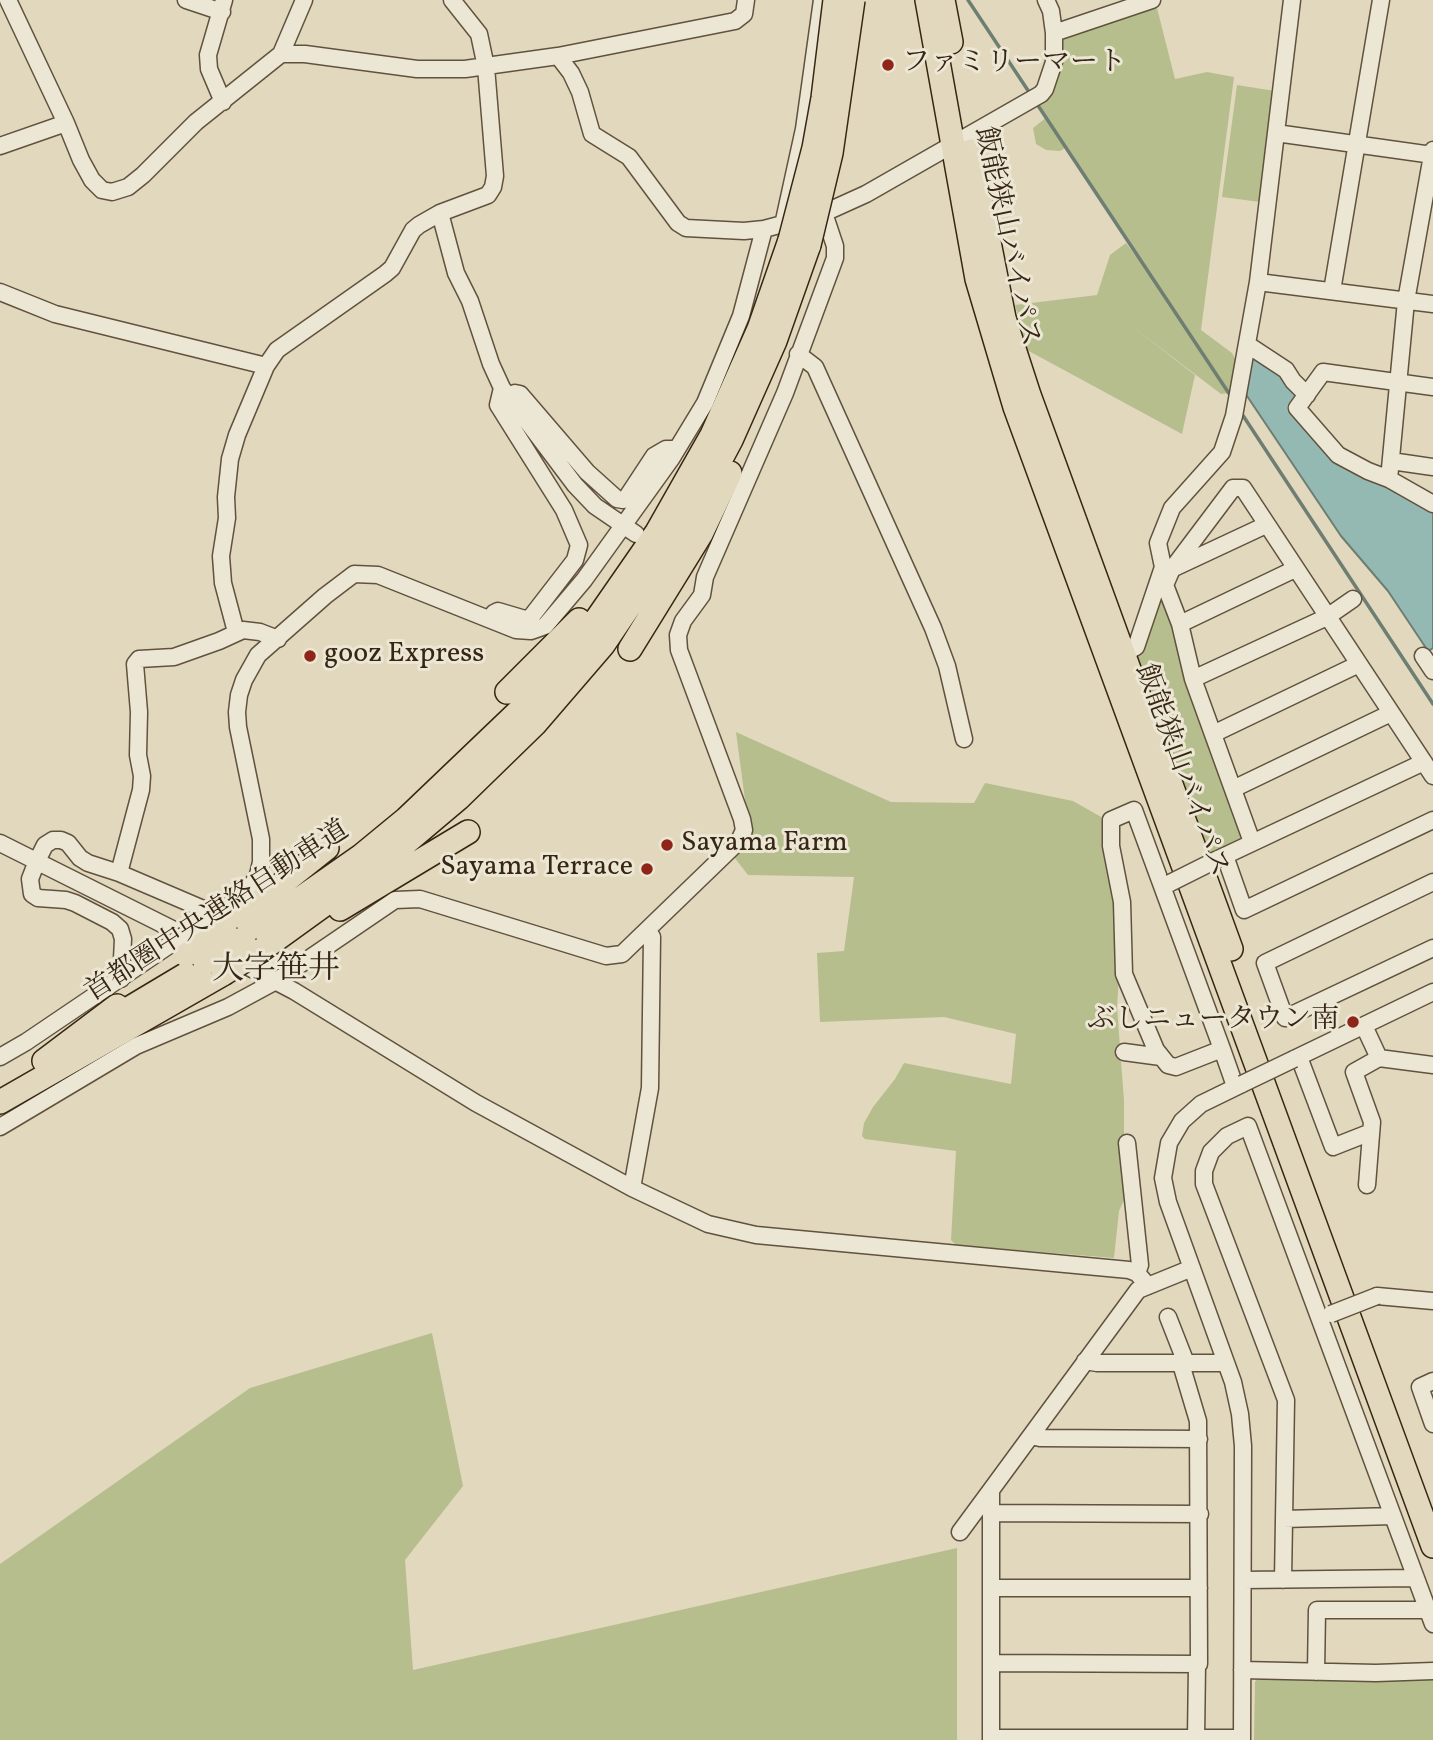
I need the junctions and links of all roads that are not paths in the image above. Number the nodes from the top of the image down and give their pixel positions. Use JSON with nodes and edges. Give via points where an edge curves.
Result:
{"nodes":[{"id":1,"x":9,"y":0,"type":"edge"},
{"id":2,"x":186,"y":0,"type":"edge"},
{"id":3,"x":304,"y":0,"type":"edge"},
{"id":4,"x":452,"y":0,"type":"edge"},
{"id":5,"x":746,"y":0,"type":"edge"},
{"id":6,"x":821,"y":0,"type":"edge"},
{"id":7,"x":835,"y":0,"type":"edge"},
{"id":8,"x":853,"y":0,"type":"edge"},
{"id":9,"x":927,"y":0,"type":"edge"},
{"id":10,"x":943,"y":0,"type":"edge"},
{"id":11,"x":1046,"y":0,"type":"edge"},
{"id":12,"x":1152,"y":0,"type":"edge"},
{"id":13,"x":1293,"y":0,"type":"edge"},
{"id":14,"x":1381,"y":0,"type":"edge"},
{"id":15,"x":223,"y":6,"type":"edge"},
{"id":16,"x":1054,"y":33,"type":"junction"},
{"id":17,"x":281,"y":54,"type":"junction"},
{"id":18,"x":558,"y":56,"type":"junction"},
{"id":19,"x":486,"y":67,"type":"junction"},
{"id":20,"x":223,"y":102,"type":"junction"},
{"id":21,"x":66,"y":123,"type":"junction"},
{"id":22,"x":1276,"y":132,"type":"junction"},
{"id":23,"x":961,"y":139,"type":"junction"},
{"id":24,"x":1356,"y":144,"type":"junction"},
{"id":25,"x":0,"y":146,"type":"edge"},
{"id":26,"x":1433,"y":153,"type":"edge"},
{"id":27,"x":440,"y":213,"type":"junction"},
{"id":28,"x":824,"y":213,"type":"junction"},
{"id":29,"x":1426,"y":225,"type":"edge"},
{"id":30,"x":764,"y":229,"type":"junction"},
{"id":31,"x":794,"y":236,"type":"junction"},
{"id":32,"x":1258,"y":282,"type":"junction"},
{"id":33,"x":796,"y":285,"type":"junction"},
{"id":34,"x":1332,"y":291,"type":"junction"},
{"id":35,"x":0,"y":292,"type":"edge"},
{"id":36,"x":1406,"y":301,"type":"junction"},
{"id":37,"x":1433,"y":304,"type":"edge"},
{"id":38,"x":1248,"y":345,"type":"junction"},
{"id":39,"x":798,"y":354,"type":"junction"},
{"id":40,"x":266,"y":366,"type":"junction"},
{"id":41,"x":1398,"y":382,"type":"junction"},
{"id":42,"x":1433,"y":387,"type":"edge"},
{"id":43,"x":505,"y":392,"type":"junction"},
{"id":44,"x":1307,"y":395,"type":"junction"},
{"id":45,"x":677,"y":449,"type":"junction"},
{"id":46,"x":1391,"y":461,"type":"junction"},
{"id":47,"x":1433,"y":467,"type":"edge"},
{"id":48,"x":694,"y":469,"type":"junction"},
{"id":49,"x":1389,"y":479,"type":"junction"},
{"id":50,"x":1433,"y":504,"type":"edge"},
{"id":51,"x":621,"y":525,"type":"junction"},
{"id":52,"x":1266,"y":525,"type":"junction"},
{"id":53,"x":636,"y":534,"type":"dead end"},
{"id":54,"x":1172,"y":569,"type":"junction"},
{"id":55,"x":1295,"y":569,"type":"junction"},
{"id":56,"x":1353,"y":599,"type":"dead end"},
{"id":57,"x":1327,"y":617,"type":"junction"},
{"id":58,"x":489,"y":619,"type":"junction"},
{"id":59,"x":1180,"y":624,"type":"junction"},
{"id":60,"x":236,"y":632,"type":"junction"},
{"id":61,"x":278,"y":639,"type":"junction"},
{"id":62,"x":630,"y":649,"type":"dead end"},
{"id":63,"x":1123,"y":654,"type":"junction"},
{"id":64,"x":1423,"y":656,"type":"dead end"},
{"id":65,"x":1359,"y":664,"type":"junction"},
{"id":66,"x":1433,"y":671,"type":"edge"},
{"id":67,"x":1193,"y":680,"type":"junction"},
{"id":68,"x":507,"y":692,"type":"dead end"},
{"id":69,"x":1391,"y":713,"type":"junction"},
{"id":70,"x":1213,"y":734,"type":"junction"},
{"id":71,"x":964,"y":739,"type":"dead end"},
{"id":72,"x":1424,"y":762,"type":"junction"},
{"id":73,"x":1433,"y":776,"type":"edge"},
{"id":74,"x":1233,"y":789,"type":"junction"},
{"id":75,"x":1433,"y":820,"type":"edge"},
{"id":76,"x":468,"y":832,"type":"dead end"},
{"id":77,"x":1252,"y":842,"type":"junction"},
{"id":78,"x":0,"y":843,"type":"edge"},
{"id":79,"x":327,"y":848,"type":"dead end"},
{"id":80,"x":1221,"y":858,"type":"junction"},
{"id":81,"x":37,"y":861,"type":"junction"},
{"id":82,"x":119,"y":873,"type":"junction"},
{"id":83,"x":1433,"y":883,"type":"edge"},
{"id":84,"x":1166,"y":884,"type":"junction"},
{"id":85,"x":648,"y":931,"type":"junction"},
{"id":86,"x":236,"y":933,"type":"junction"},
{"id":87,"x":1433,"y":948,"type":"edge"},
{"id":88,"x":196,"y":959,"type":"junction"},
{"id":89,"x":121,"y":979,"type":"junction"},
{"id":90,"x":275,"y":981,"type":"junction"},
{"id":91,"x":1433,"y":992,"type":"edge"},
{"id":92,"x":1364,"y":1026,"type":"junction"},
{"id":93,"x":1222,"y":1049,"type":"junction"},
{"id":94,"x":1124,"y":1052,"type":"dead end"},
{"id":95,"x":0,"y":1057,"type":"edge"},
{"id":96,"x":1161,"y":1057,"type":"junction"},
{"id":97,"x":1296,"y":1058,"type":"junction"},
{"id":98,"x":1379,"y":1058,"type":"junction"},
{"id":99,"x":1433,"y":1065,"type":"edge"},
{"id":100,"x":0,"y":1085,"type":"edge"},
{"id":101,"x":1239,"y":1085,"type":"junction"},
{"id":102,"x":0,"y":1102,"type":"edge"},
{"id":103,"x":0,"y":1128,"type":"edge"},
{"id":104,"x":1371,"y":1132,"type":"junction"},
{"id":105,"x":1127,"y":1143,"type":"dead end"},
{"id":106,"x":1367,"y":1185,"type":"dead end"},
{"id":107,"x":632,"y":1188,"type":"junction"},
{"id":108,"x":1192,"y":1268,"type":"junction"},
{"id":109,"x":1142,"y":1280,"type":"junction"},
{"id":110,"x":1433,"y":1300,"type":"edge"},
{"id":111,"x":1168,"y":1317,"type":"dead end"},
{"id":112,"x":1325,"y":1317,"type":"junction"},
{"id":113,"x":1085,"y":1361,"type":"junction"},
{"id":114,"x":1226,"y":1363,"type":"junction"},
{"id":115,"x":1183,"y":1364,"type":"junction"},
{"id":116,"x":1433,"y":1381,"type":"edge"},
{"id":117,"x":1433,"y":1424,"type":"edge"},
{"id":118,"x":1031,"y":1436,"type":"junction"},
{"id":119,"x":1199,"y":1439,"type":"junction"},
{"id":120,"x":990,"y":1490,"type":"junction"},
{"id":121,"x":1433,"y":1504,"type":"edge"},
{"id":122,"x":991,"y":1513,"type":"junction"},
{"id":123,"x":1200,"y":1514,"type":"junction"},
{"id":124,"x":1393,"y":1516,"type":"junction"},
{"id":125,"x":1284,"y":1519,"type":"junction"},
{"id":126,"x":960,"y":1532,"type":"dead end"},
{"id":127,"x":1433,"y":1546,"type":"edge"},
{"id":128,"x":1416,"y":1578,"type":"junction"},
{"id":129,"x":1243,"y":1580,"type":"junction"},
{"id":130,"x":1283,"y":1580,"type":"junction"},
{"id":131,"x":991,"y":1588,"type":"junction"},
{"id":132,"x":1199,"y":1588,"type":"junction"},
{"id":133,"x":1431,"y":1617,"type":"edge"},
{"id":134,"x":992,"y":1663,"type":"junction"},
{"id":135,"x":1197,"y":1664,"type":"junction"},
{"id":136,"x":1242,"y":1670,"type":"junction"},
{"id":137,"x":1433,"y":1671,"type":"edge"},
{"id":138,"x":1316,"y":1672,"type":"junction"},
{"id":139,"x":992,"y":1739,"type":"edge"},
{"id":140,"x":1199,"y":1739,"type":"edge"},
{"id":141,"x":1242,"y":1739,"type":"edge"}],
"edges":[{"from":1,"to":21,"type":"street"},
{"from":2,"to":15,"type":"street"},
{"from":3,"to":17,"type":"street"},
{"from":4,"to":19,"type":"street","via":[[479,34]]},
{"from":5,"to":18,"type":"street","via":[[744,14],[735,21]]},
{"from":6,"to":31,"type":"street"},
{"from":7,"to":31,"type":"highway","name":"首都圏中央連絡自動車道","bridge":true,"via":[[823,98]]},
{"from":8,"to":31,"type":"highway","name":"首都圏中央連絡自動車道","bridge":true,"via":[[831,153]]},
{"from":9,"to":23,"type":"highway","name":"飯能狭山バイパス"},
{"from":10,"to":23,"type":"highway","name":"飯能狭山バイパス"},
{"from":11,"to":16,"type":"street"},
{"from":12,"to":16,"type":"street"},
{"from":13,"to":22,"type":"street"},
{"from":14,"to":24,"type":"street"},
{"from":15,"to":20,"type":"street","via":[[208,55]]},
{"from":16,"to":23,"type":"street","via":[[1052,71],[1045,89]]},
{"from":17,"to":19,"type":"street","via":[[417,69]]},
{"from":17,"to":20,"type":"street"},
{"from":18,"to":19,"type":"street"},
{"from":18,"to":30,"type":"street","via":[[580,92],[592,134],[629,157],[678,223],[686,228]]},
{"from":19,"to":27,"type":"street","via":[[493,187],[488,195]]},
{"from":20,"to":21,"type":"street","via":[[143,175],[112,192],[92,180]]},
{"from":21,"to":25,"type":"street"},
{"from":22,"to":24,"type":"street"},
{"from":22,"to":32,"type":"street"},
{"from":23,"to":28,"type":"street"},
{"from":23,"to":63,"type":"highway","name":"飯能狭山バイパス","via":[[1004,318]]},
{"from":23,"to":127,"type":"highway","name":"飯能狭山バイパス","via":[[977,278],[1015,407]]},
{"from":24,"to":26,"type":"street"},
{"from":24,"to":34,"type":"street"},
{"from":26,"to":29,"type":"street"},
{"from":27,"to":40,"type":"street","via":[[413,230],[392,268],[277,350]]},
{"from":27,"to":43,"type":"street","via":[[456,273]]},
{"from":28,"to":31,"type":"street"},
{"from":28,"to":39,"type":"street","via":[[835,258]]},
{"from":29,"to":36,"type":"street"},
{"from":30,"to":31,"type":"street"},
{"from":30,"to":45,"type":"street","via":[[741,316],[705,402]]},
{"from":31,"to":33,"type":"highway","name":"首都圏中央連絡自動車道"},
{"from":31,"to":48,"type":"highway","name":"首都圏中央連絡自動車道","via":[[737,383]]},
{"from":32,"to":34,"type":"street"},
{"from":32,"to":38,"type":"street"},
{"from":33,"to":62,"type":"highway","via":[[767,382],[737,458],[701,534]]},
{"from":33,"to":86,"type":"highway","name":"首都圏中央連絡自動車道","via":[[752,395],[673,542],[603,645],[535,724],[382,863]]},
{"from":34,"to":36,"type":"street"},
{"from":35,"to":40,"type":"street","via":[[55,314]]},
{"from":36,"to":37,"type":"street"},
{"from":36,"to":41,"type":"street"},
{"from":38,"to":44,"type":"street","via":[[1286,370]]},
{"from":38,"to":63,"type":"street","via":[[1222,452],[1172,508],[1158,543],[1163,567],[1136,647]]},
{"from":39,"to":71,"type":"street","via":[[815,367],[933,628]]},
{"from":39,"to":85,"type":"street","via":[[785,393],[698,573],[702,595],[678,635],[679,650],[744,830],[739,841]]},
{"from":40,"to":60,"type":"street","via":[[230,459],[221,556]]},
{"from":41,"to":42,"type":"street"},
{"from":41,"to":44,"type":"street","via":[[1323,372]]},
{"from":41,"to":46,"type":"street"},
{"from":43,"to":45,"type":"street","via":[[520,394],[587,472],[617,499],[627,497],[654,456]]},
{"from":43,"to":51,"type":"street","via":[[575,485]]},
{"from":43,"to":58,"type":"street","via":[[498,405],[564,510],[579,545],[575,560],[531,617],[498,611]]},
{"from":44,"to":49,"type":"street","via":[[1297,408],[1338,454]]},
{"from":45,"to":51,"type":"street"},
{"from":46,"to":47,"type":"street"},
{"from":46,"to":49,"type":"street"},
{"from":48,"to":68,"type":"highway","via":[[605,592]]},
{"from":48,"to":86,"type":"highway","name":"首都圏中央連絡自動車道","via":[[587,633],[519,711],[445,784],[361,856]]},
{"from":49,"to":50,"type":"street"},
{"from":51,"to":53,"type":"street"},
{"from":51,"to":58,"type":"street","via":[[545,626],[516,630]]},
{"from":52,"to":54,"type":"street"},
{"from":52,"to":54,"type":"street","via":[[1243,488],[1233,488]]},
{"from":52,"to":55,"type":"street"},
{"from":54,"to":59,"type":"street","via":[[1166,585]]},
{"from":55,"to":57,"type":"street"},
{"from":55,"to":59,"type":"street"},
{"from":56,"to":57,"type":"street"},
{"from":57,"to":65,"type":"street"},
{"from":57,"to":67,"type":"street"},
{"from":58,"to":61,"type":"street","via":[[378,575],[354,574]]},
{"from":59,"to":67,"type":"street"},
{"from":60,"to":61,"type":"street","via":[[243,629]]},
{"from":60,"to":82,"type":"street","via":[[174,657],[139,659],[135,664],[141,790]]},
{"from":61,"to":86,"type":"street","via":[[258,655],[244,680],[237,712],[261,839],[261,862]]},
{"from":63,"to":121,"type":"highway","name":"飯能狭山バイパス"},
{"from":64,"to":66,"type":"street"},
{"from":65,"to":69,"type":"street"},
{"from":65,"to":70,"type":"street"},
{"from":67,"to":70,"type":"street"},
{"from":69,"to":72,"type":"street"},
{"from":69,"to":74,"type":"street"},
{"from":70,"to":74,"type":"street"},
{"from":72,"to":73,"type":"street"},
{"from":72,"to":77,"type":"street"},
{"from":74,"to":77,"type":"street"},
{"from":75,"to":80,"type":"street","via":[[1244,909]]},
{"from":76,"to":86,"type":"highway","via":[[319,921]]},
{"from":77,"to":80,"type":"street"},
{"from":78,"to":81,"type":"street"},
{"from":79,"to":86,"type":"highway"},
{"from":80,"to":84,"type":"street","bridge":true},
{"from":81,"to":82,"type":"street","via":[[45,845],[61,839],[88,863]]},
{"from":81,"to":89,"type":"street","via":[[30,879],[32,894],[75,902],[120,929]]},
{"from":81,"to":90,"type":"street"},
{"from":82,"to":86,"type":"street"},
{"from":83,"to":87,"type":"street","via":[[1265,964],[1285,1018]]},
{"from":84,"to":93,"type":"street"},
{"from":84,"to":96,"type":"street","via":[[1134,810],[1111,820],[1122,902],[1124,974]]},
{"from":85,"to":90,"type":"street","via":[[622,954],[606,956],[407,897],[395,900]]},
{"from":85,"to":107,"type":"street","via":[[652,937],[650,1087]]},
{"from":86,"to":88,"type":"highway","name":"首都圏中央連絡自動車道","bridge":true},
{"from":86,"to":88,"type":"highway","bridge":true},
{"from":86,"to":88,"type":"street","bridge":true,"via":[[201,924]]},
{"from":88,"to":89,"type":"street"},
{"from":88,"to":100,"type":"highway","name":"首都圏中央連絡自動車道"},
{"from":88,"to":102,"type":"highway","name":"首都圏中央連絡自動車道"},
{"from":89,"to":95,"type":"street"},
{"from":90,"to":103,"type":"street","via":[[228,1007],[136,1046]]},
{"from":90,"to":107,"type":"street","via":[[476,1103]]},
{"from":91,"to":92,"type":"street"},
{"from":92,"to":97,"type":"street"},
{"from":92,"to":98,"type":"street"},
{"from":93,"to":96,"type":"street","via":[[1176,1067]]},
{"from":93,"to":101,"type":"street"},
{"from":94,"to":96,"type":"street"},
{"from":97,"to":101,"type":"street","bridge":true},
{"from":97,"to":104,"type":"street","via":[[1333,1147]]},
{"from":98,"to":99,"type":"street"},
{"from":98,"to":104,"type":"street","via":[[1354,1072],[1370,1114]]},
{"from":101,"to":108,"type":"street","via":[[1190,1113],[1166,1152],[1164,1190]]},
{"from":104,"to":106,"type":"street"},
{"from":105,"to":109,"type":"street"},
{"from":107,"to":109,"type":"street","via":[[738,1233],[1129,1270]]},
{"from":108,"to":109,"type":"street"},
{"from":108,"to":114,"type":"street"},
{"from":109,"to":113,"type":"street"},
{"from":110,"to":112,"type":"street","bridge":true,"via":[[1377,1296]]},
{"from":111,"to":115,"type":"street"},
{"from":112,"to":124,"type":"street"},
{"from":112,"to":125,"type":"street","via":[[1248,1126],[1227,1136],[1211,1152],[1204,1184],[1286,1400]]},
{"from":113,"to":115,"type":"street"},
{"from":113,"to":118,"type":"street"},
{"from":114,"to":115,"type":"street"},
{"from":114,"to":129,"type":"street","via":[[1242,1433]]},
{"from":115,"to":119,"type":"street"},
{"from":116,"to":117,"type":"street","via":[[1420,1387]]},
{"from":118,"to":119,"type":"street"},
{"from":118,"to":120,"type":"street"},
{"from":119,"to":123,"type":"street"},
{"from":120,"to":122,"type":"street"},
{"from":120,"to":126,"type":"street"},
{"from":122,"to":123,"type":"street"},
{"from":122,"to":131,"type":"street"},
{"from":123,"to":132,"type":"street"},
{"from":124,"to":125,"type":"street"},
{"from":124,"to":128,"type":"street"},
{"from":125,"to":130,"type":"street"},
{"from":128,"to":130,"type":"street"},
{"from":128,"to":133,"type":"street"},
{"from":129,"to":130,"type":"street"},
{"from":129,"to":136,"type":"street"},
{"from":131,"to":132,"type":"street"},
{"from":131,"to":134,"type":"street"},
{"from":132,"to":135,"type":"street"},
{"from":133,"to":138,"type":"street","via":[[1317,1610]]},
{"from":134,"to":135,"type":"street"},
{"from":134,"to":139,"type":"street"},
{"from":135,"to":140,"type":"street"},
{"from":136,"to":138,"type":"street"},
{"from":136,"to":141,"type":"street"},
{"from":137,"to":138,"type":"street"},
{"from":139,"to":140,"type":"street"},
{"from":140,"to":141,"type":"street"}]}
